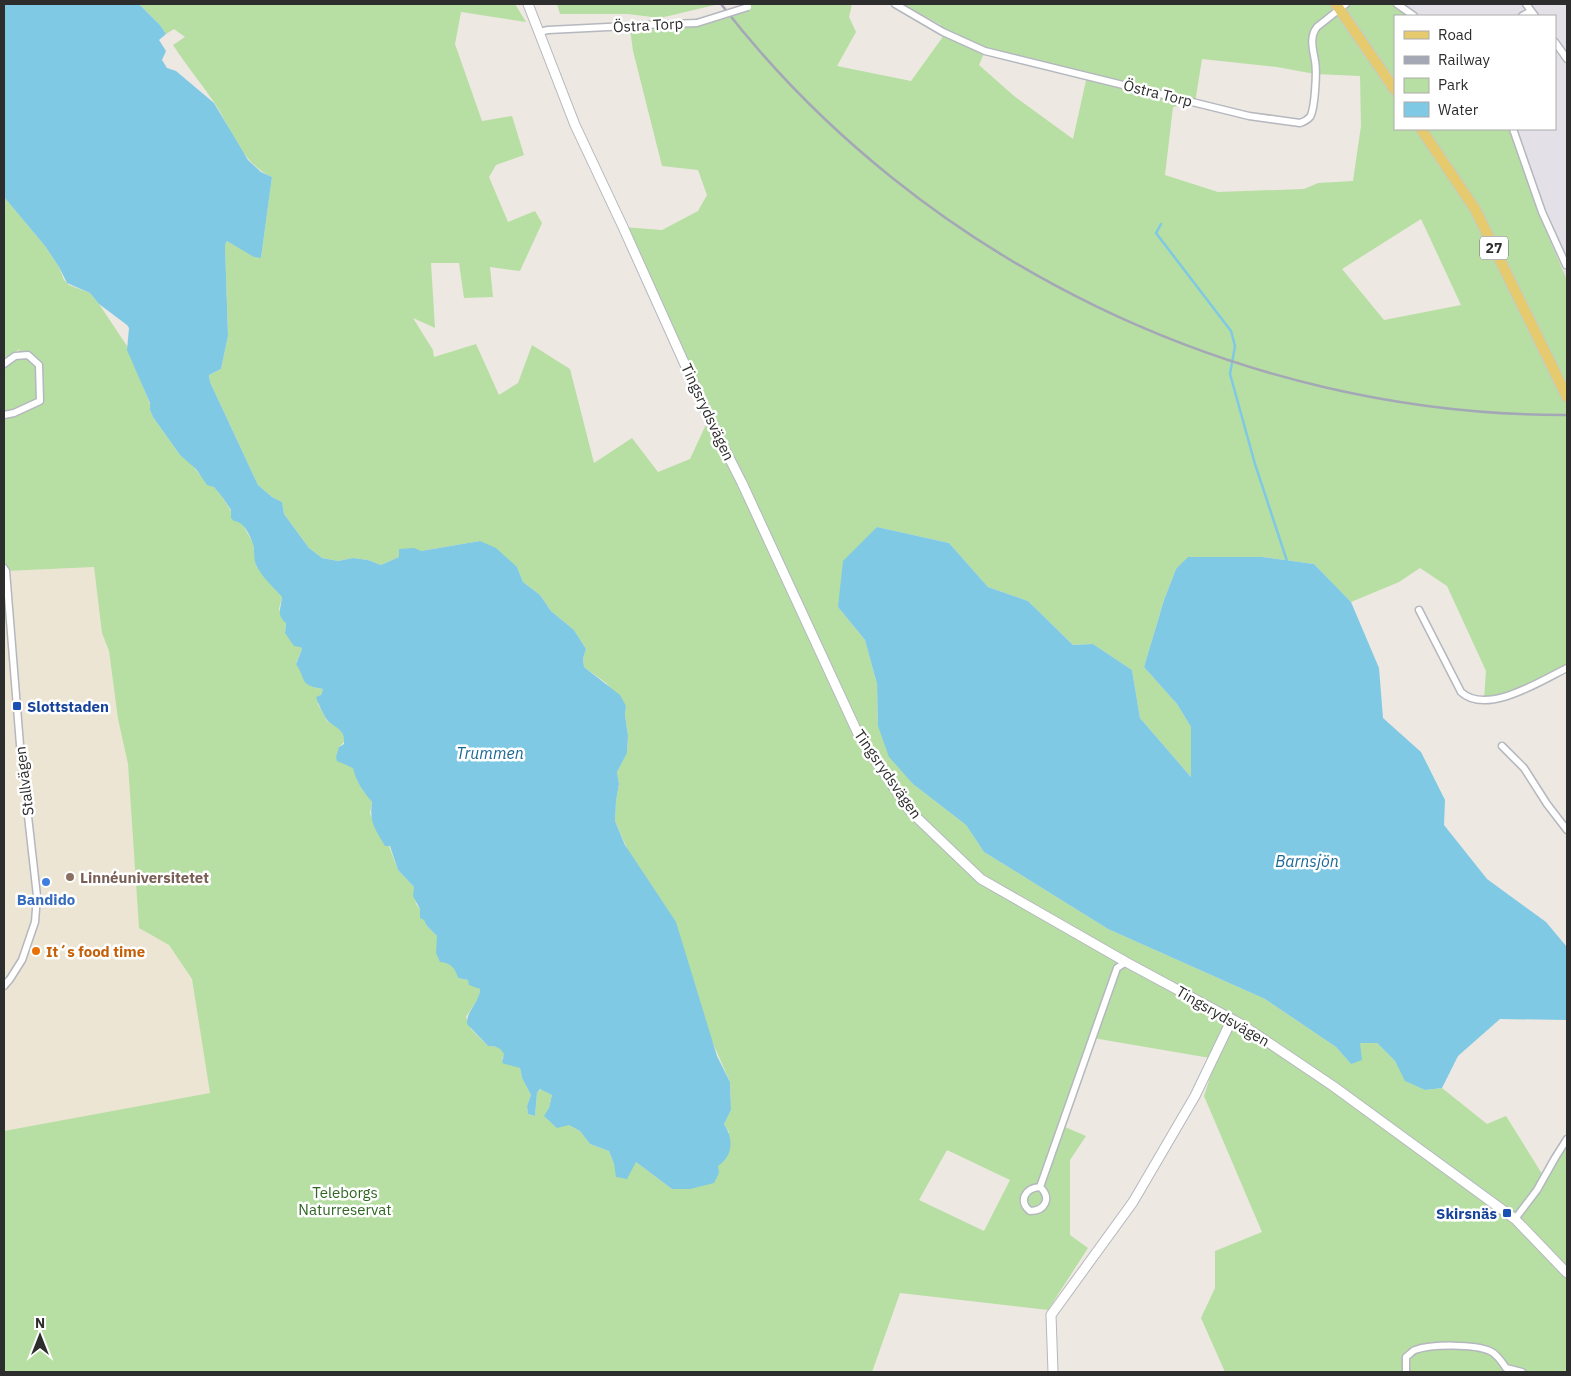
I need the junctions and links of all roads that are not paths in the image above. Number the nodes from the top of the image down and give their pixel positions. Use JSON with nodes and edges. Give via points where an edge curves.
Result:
{"nodes":[{"id":1,"x":528,"y":4,"type":"edge"},
{"id":2,"x":895,"y":4,"type":"edge"},
{"id":3,"x":1397,"y":4,"type":"edge"},
{"id":4,"x":1526,"y":4,"type":"edge"},
{"id":5,"x":751,"y":5,"type":"edge"},
{"id":6,"x":1340,"y":5,"type":"edge"},
{"id":7,"x":1533,"y":14,"type":"edge"},
{"id":8,"x":1413,"y":15,"type":"edge"},
{"id":9,"x":539,"y":32,"type":"junction"},
{"id":10,"x":1556,"y":43,"type":"edge"},
{"id":11,"x":1567,"y":59,"type":"edge"},
{"id":12,"x":1394,"y":88,"type":"edge"},
{"id":13,"x":1422,"y":130,"type":"edge"},
{"id":14,"x":1514,"y":130,"type":"edge"},
{"id":15,"x":1566,"y":265,"type":"edge"},
{"id":16,"x":4,"y":364,"type":"edge"},
{"id":17,"x":1567,"y":397,"type":"edge"},
{"id":18,"x":4,"y":415,"type":"edge"},
{"id":19,"x":4,"y":568,"type":"edge"},
{"id":20,"x":1419,"y":610,"type":"dead end"},
{"id":21,"x":1567,"y":668,"type":"edge"},
{"id":22,"x":1502,"y":746,"type":"dead end"},
{"id":23,"x":1567,"y":830,"type":"edge"},
{"id":24,"x":1126,"y":962,"type":"junction"},
{"id":25,"x":4,"y":986,"type":"edge"},
{"id":26,"x":1232,"y":1019,"type":"junction"},
{"id":27,"x":1567,"y":1139,"type":"edge"},
{"id":28,"x":1040,"y":1187,"type":"dead end"},
{"id":29,"x":1516,"y":1219,"type":"junction"},
{"id":30,"x":1567,"y":1273,"type":"edge"},
{"id":31,"x":1053,"y":1372,"type":"edge"},
{"id":32,"x":1406,"y":1372,"type":"edge"},
{"id":33,"x":1522,"y":1372,"type":"edge"}],
"edges":[{"from":1,"to":9,"type":"street","name":"Tingsrydsvägen"},
{"from":2,"to":6,"type":"street","name":"Östra Torp","via":[[943,32],[985,51],[1250,116],[1300,123],[1311,116],[1313,107],[1314,32]]},
{"from":3,"to":8,"type":"street"},
{"from":4,"to":7,"type":"street"},
{"from":5,"to":9,"type":"street","name":"Östra Torp","bridge":true,"via":[[698,23]]},
{"from":6,"to":12,"type":"main road"},
{"from":9,"to":24,"type":"street","name":"Tingsrydsvägen","via":[[575,125],[860,738],[910,811],[981,879]]},
{"from":10,"to":11,"type":"street"},
{"from":13,"to":17,"type":"main road","number":"27","via":[[1475,210]]},
{"from":14,"to":15,"type":"street","via":[[1542,212]]},
{"from":16,"to":18,"type":"street","via":[[15,356],[28,355],[39,365],[40,401]]},
{"from":19,"to":25,"type":"street","name":"Stallvägen","via":[[37,896],[35,922],[22,960]]},
{"from":20,"to":21,"type":"street","via":[[1465,696],[1503,698]]},
{"from":22,"to":23,"type":"street","via":[[1524,768]]},
{"from":24,"to":26,"type":"street","name":"Tingsrydsvägen"},
{"from":24,"to":28,"type":"street","via":[[1117,968]]},
{"from":26,"to":29,"type":"street","name":"Tingsrydsvägen","via":[[1333,1086]]},
{"from":26,"to":31,"type":"street","via":[[1195,1096],[1132,1202],[1051,1315]]},
{"from":27,"to":29,"type":"street"},
{"from":29,"to":30,"type":"street","name":"Tingsrydsvägen"},
{"from":32,"to":33,"type":"street","via":[[1406,1357],[1414,1350],[1456,1346],[1491,1352],[1506,1368]]}]}
